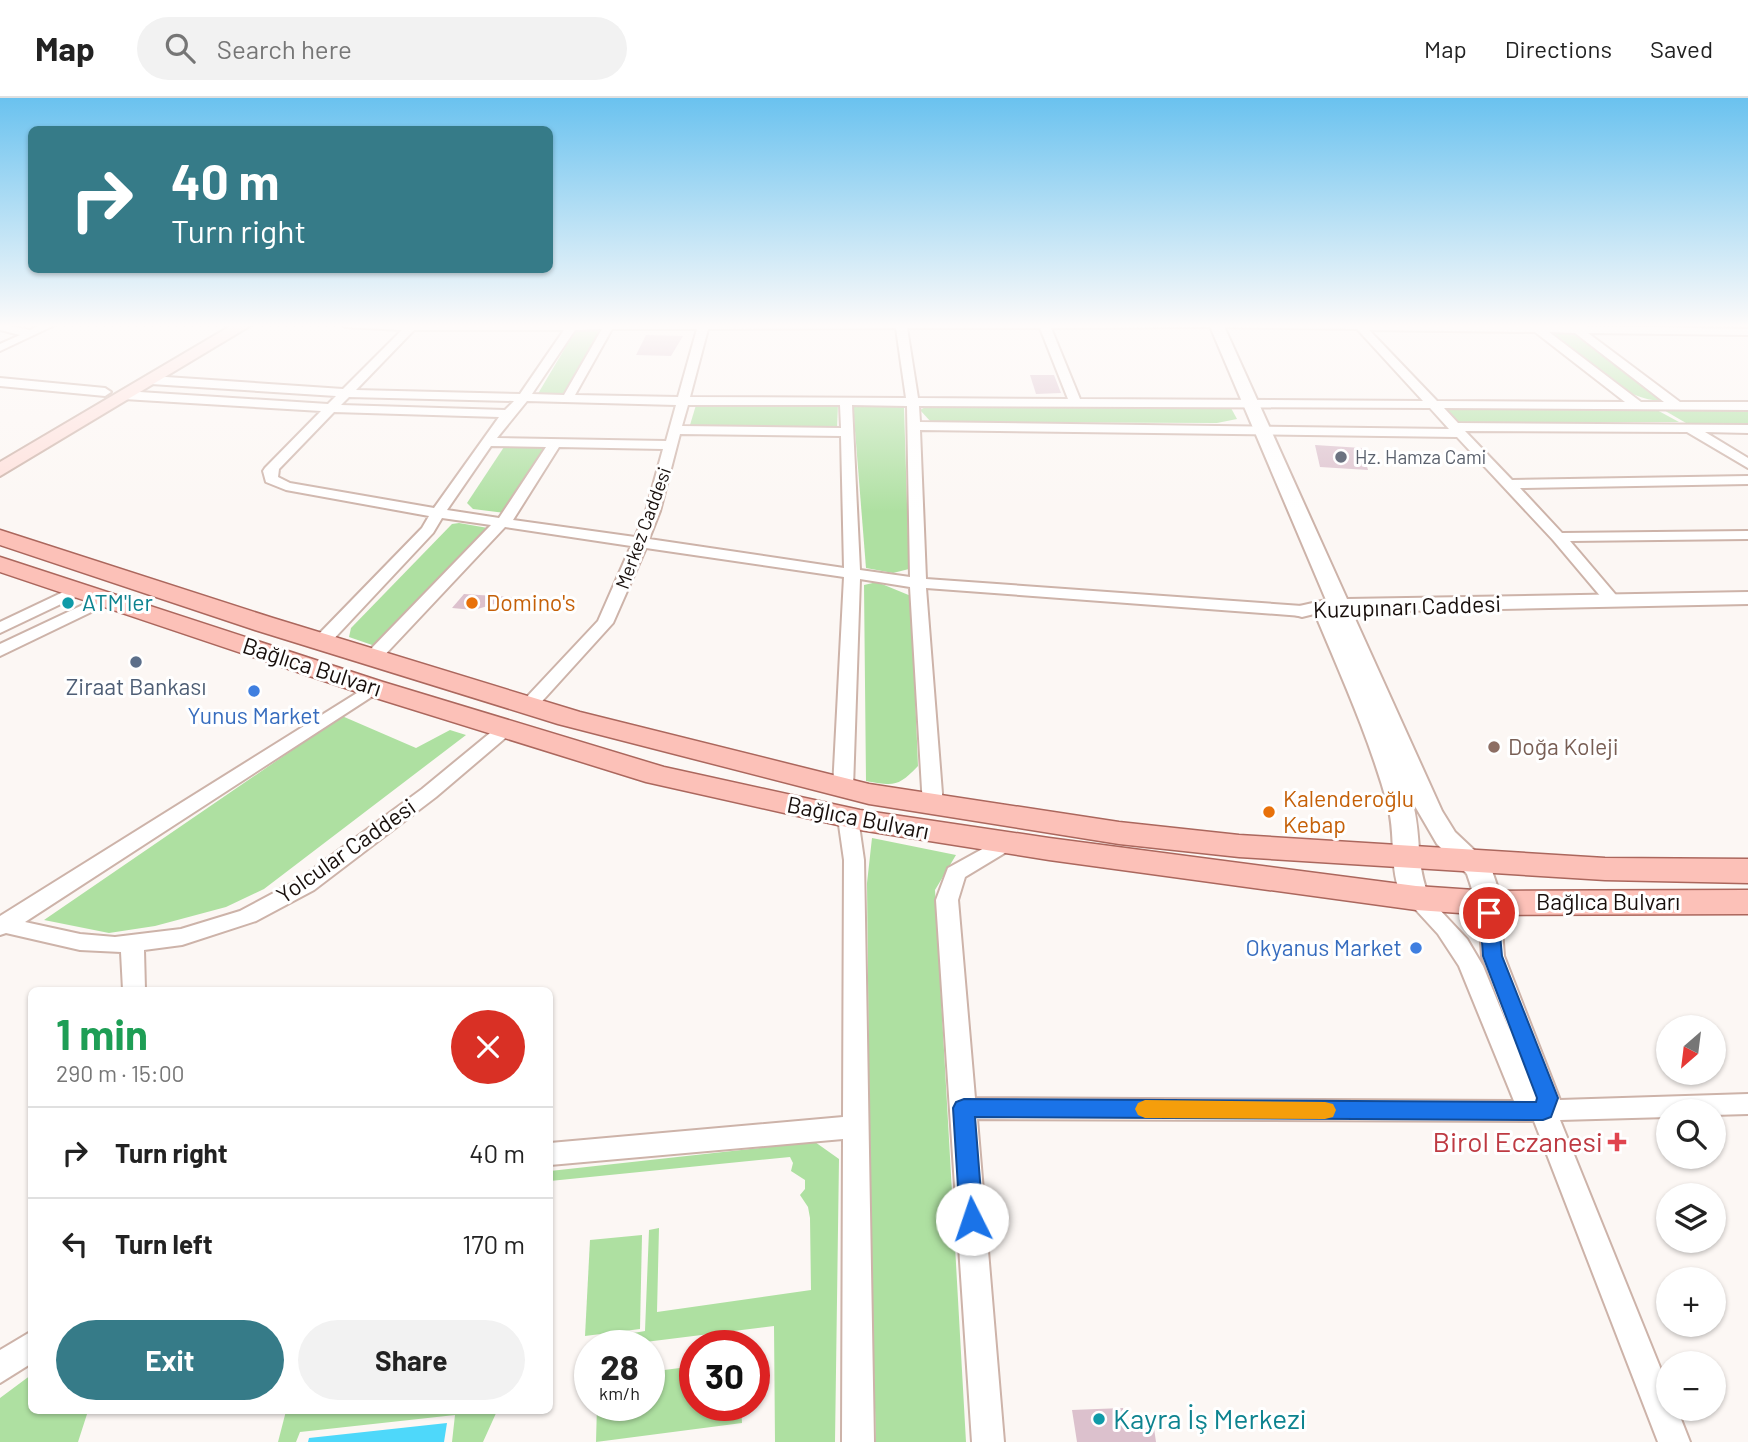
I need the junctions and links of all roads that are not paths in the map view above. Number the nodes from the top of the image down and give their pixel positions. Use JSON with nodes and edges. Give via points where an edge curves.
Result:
{"nodes":[{"id":1,"x":50,"y":387,"type":"edge"},
{"id":2,"x":114,"y":387,"type":"edge"},
{"id":3,"x":139,"y":387,"type":"edge"},
{"id":4,"x":252,"y":387,"type":"edge"},
{"id":5,"x":352,"y":387,"type":"edge"},
{"id":6,"x":531,"y":387,"type":"edge"},
{"id":7,"x":574,"y":387,"type":"edge"},
{"id":8,"x":685,"y":387,"type":"edge"},
{"id":9,"x":911,"y":387,"type":"edge"},
{"id":10,"x":1069,"y":387,"type":"edge"},
{"id":11,"x":1237,"y":387,"type":"edge"},
{"id":12,"x":1239,"y":387,"type":"edge"},
{"id":13,"x":1417,"y":387,"type":"edge"},
{"id":14,"x":1613,"y":387,"type":"edge"},
{"id":15,"x":1652,"y":387,"type":"edge"},
{"id":16,"x":105,"y":392,"type":"junction"},
{"id":17,"x":346,"y":393,"type":"junction"},
{"id":18,"x":124,"y":395,"type":"junction"},
{"id":19,"x":523,"y":398,"type":"junction"},
{"id":20,"x":567,"y":399,"type":"junction"},
{"id":21,"x":681,"y":401,"type":"junction"},
{"id":22,"x":846,"y":402,"type":"junction"},
{"id":23,"x":1075,"y":402,"type":"junction"},
{"id":24,"x":913,"y":403,"type":"junction"},
{"id":25,"x":1245,"y":403,"type":"junction"},
{"id":26,"x":1433,"y":404,"type":"junction"},
{"id":27,"x":1637,"y":405,"type":"junction"},
{"id":28,"x":1676,"y":405,"type":"junction"},
{"id":29,"x":1748,"y":406,"type":"edge"},
{"id":30,"x":330,"y":408,"type":"junction"},
{"id":31,"x":508,"y":414,"type":"junction"},
{"id":32,"x":914,"y":426,"type":"junction"},
{"id":33,"x":1256,"y":429,"type":"junction"},
{"id":34,"x":1691,"y":429,"type":"junction"},
{"id":35,"x":1748,"y":429,"type":"edge"},
{"id":36,"x":1457,"y":430,"type":"junction"},
{"id":37,"x":847,"y":432,"type":"junction"},
{"id":38,"x":674,"y":437,"type":"junction"},
{"id":39,"x":488,"y":442,"type":"junction"},
{"id":40,"x":555,"y":443,"type":"junction"},
{"id":41,"x":0,"y":452,"type":"edge"},
{"id":42,"x":1748,"y":464,"type":"edge"},
{"id":43,"x":0,"y":470,"type":"edge"},
{"id":44,"x":1748,"y":480,"type":"edge"},
{"id":45,"x":1507,"y":484,"type":"junction"},
{"id":46,"x":438,"y":513,"type":"junction"},
{"id":47,"x":502,"y":522,"type":"junction"},
{"id":48,"x":1748,"y":535,"type":"edge"},
{"id":49,"x":0,"y":537,"type":"edge"},
{"id":50,"x":1558,"y":537,"type":"junction"},
{"id":51,"x":640,"y":542,"type":"junction"},
{"id":52,"x":0,"y":564,"type":"edge"},
{"id":53,"x":852,"y":574,"type":"junction"},
{"id":54,"x":918,"y":583,"type":"junction"},
{"id":55,"x":92,"y":595,"type":"junction"},
{"id":56,"x":1748,"y":598,"type":"edge"},
{"id":57,"x":1613,"y":601,"type":"junction"},
{"id":58,"x":1748,"y":607,"type":"edge"},
{"id":59,"x":1301,"y":611,"type":"joint"},
{"id":60,"x":1333,"y":611,"type":"junction"},
{"id":61,"x":0,"y":628,"type":"edge"},
{"id":62,"x":322,"y":641,"type":"junction"},
{"id":63,"x":0,"y":651,"type":"edge"},
{"id":64,"x":373,"y":672,"type":"junction"},
{"id":65,"x":529,"y":705,"type":"junction"},
{"id":66,"x":508,"y":728,"type":"junction"},
{"id":67,"x":846,"y":803,"type":"junction"},
{"id":68,"x":933,"y":806,"type":"junction"},
{"id":69,"x":1006,"y":843,"type":"junction"},
{"id":70,"x":1404,"y":857,"type":"junction"},
{"id":71,"x":1472,"y":861,"type":"junction"},
{"id":72,"x":1748,"y":872,"type":"edge"},
{"id":73,"x":1416,"y":898,"type":"junction"},
{"id":74,"x":1748,"y":902,"type":"edge"},
{"id":75,"x":1489,"y":903,"type":"junction"},
{"id":76,"x":1,"y":926,"type":"edge"},
{"id":77,"x":132,"y":943,"type":"junction"},
{"id":78,"x":134,"y":987,"type":"edge"},
{"id":79,"x":1748,"y":1104,"type":"edge"},
{"id":80,"x":964,"y":1108,"type":"junction"},
{"id":81,"x":1543,"y":1111,"type":"junction"},
{"id":82,"x":854,"y":1127,"type":"junction"},
{"id":83,"x":553,"y":1154,"type":"edge"},
{"id":84,"x":28,"y":1348,"type":"edge"},
{"id":85,"x":0,"y":1368,"type":"edge"},
{"id":86,"x":858,"y":1442,"type":"edge"},
{"id":87,"x":988,"y":1442,"type":"edge"},
{"id":88,"x":1674,"y":1442,"type":"edge"}],
"edges":[{"from":1,"to":16,"type":"street"},
{"from":2,"to":16,"type":"main road"},
{"from":3,"to":18,"type":"main road"},
{"from":4,"to":17,"type":"street"},
{"from":5,"to":17,"type":"street"},
{"from":6,"to":19,"type":"street"},
{"from":7,"to":20,"type":"street"},
{"from":8,"to":21,"type":"street","name":"Merkez Caddesi"},
{"from":9,"to":24,"type":"street"},
{"from":10,"to":23,"type":"street"},
{"from":11,"to":25,"type":"street"},
{"from":12,"to":25,"type":"street"},
{"from":13,"to":26,"type":"street"},
{"from":14,"to":27,"type":"street"},
{"from":15,"to":28,"type":"street"},
{"from":16,"to":41,"type":"main road"},
{"from":17,"to":19,"type":"street"},
{"from":17,"to":30,"type":"street"},
{"from":18,"to":30,"type":"street"},
{"from":18,"to":43,"type":"main road"},
{"from":19,"to":20,"type":"street"},
{"from":19,"to":31,"type":"street"},
{"from":20,"to":21,"type":"street"},
{"from":21,"to":22,"type":"street"},
{"from":21,"to":38,"type":"street","name":"Merkez Caddesi"},
{"from":22,"to":24,"type":"street"},
{"from":22,"to":37,"type":"street"},
{"from":23,"to":24,"type":"street"},
{"from":23,"to":25,"type":"street"},
{"from":24,"to":32,"type":"street"},
{"from":25,"to":26,"type":"street"},
{"from":25,"to":33,"type":"street"},
{"from":26,"to":27,"type":"street"},
{"from":26,"to":36,"type":"street"},
{"from":27,"to":28,"type":"street"},
{"from":28,"to":29,"type":"street"},
{"from":30,"to":31,"type":"street"},
{"from":30,"to":46,"type":"street","via":[[274,466],[271,479],[304,490]]},
{"from":31,"to":39,"type":"street"},
{"from":32,"to":33,"type":"street"},
{"from":32,"to":54,"type":"street"},
{"from":33,"to":36,"type":"street"},
{"from":33,"to":60,"type":"street"},
{"from":34,"to":35,"type":"street"},
{"from":34,"to":36,"type":"street"},
{"from":34,"to":42,"type":"street"},
{"from":36,"to":45,"type":"street"},
{"from":37,"to":38,"type":"street"},
{"from":37,"to":53,"type":"street"},
{"from":38,"to":40,"type":"street"},
{"from":38,"to":51,"type":"street","name":"Merkez Caddesi"},
{"from":39,"to":40,"type":"street"},
{"from":39,"to":46,"type":"street"},
{"from":40,"to":47,"type":"street"},
{"from":44,"to":45,"type":"street"},
{"from":45,"to":50,"type":"street"},
{"from":46,"to":47,"type":"street"},
{"from":46,"to":62,"type":"street","via":[[428,530]]},
{"from":47,"to":51,"type":"street"},
{"from":47,"to":64,"type":"street"},
{"from":48,"to":50,"type":"street"},
{"from":49,"to":62,"type":"main road","name":"Bağlıca Bulvarı"},
{"from":50,"to":57,"type":"street"},
{"from":51,"to":53,"type":"street"},
{"from":51,"to":65,"type":"street","name":"Merkez Caddesi","via":[[605,623]]},
{"from":52,"to":55,"type":"main road","name":"Bağlıca Bulvarı"},
{"from":53,"to":54,"type":"street"},
{"from":53,"to":67,"type":"street"},
{"from":54,"to":59,"type":"street"},
{"from":54,"to":68,"type":"street"},
{"from":55,"to":61,"type":"street"},
{"from":55,"to":63,"type":"street"},
{"from":55,"to":64,"type":"main road","name":"Bağlıca Bulvarı"},
{"from":56,"to":57,"type":"street","name":"Kuzupınarı Caddesi"},
{"from":57,"to":60,"type":"street","name":"Kuzupınarı Caddesi"},
{"from":58,"to":60,"type":"street","name":"Kuzupınarı Caddesi"},
{"from":59,"to":60,"type":"street","name":"Kuzupınarı Caddesi"},
{"from":60,"to":70,"type":"street","via":[[1402,810]]},
{"from":60,"to":71,"type":"street","via":[[1429,811],[1446,838]]},
{"from":62,"to":64,"type":"main road","name":"Bağlıca Bulvarı"},
{"from":64,"to":65,"type":"main road","name":"Bağlıca Bulvarı"},
{"from":64,"to":66,"type":"main road","name":"Bağlıca Bulvarı"},
{"from":64,"to":76,"type":"street"},
{"from":65,"to":67,"type":"main road","name":"Bağlıca Bulvarı"},
{"from":66,"to":67,"type":"main road","name":"Bağlıca Bulvarı","via":[[657,775]]},
{"from":66,"to":77,"type":"street","name":"Yolcular Caddesi","via":[[306,885],[248,916],[182,937]]},
{"from":67,"to":68,"type":"main road","name":"Bağlıca Bulvarı"},
{"from":67,"to":69,"type":"main road","name":"Bağlıca Bulvarı"},
{"from":67,"to":82,"type":"street","via":[[854,860]]},
{"from":68,"to":70,"type":"main road","name":"Bağlıca Bulvarı","via":[[1239,846]]},
{"from":69,"to":73,"type":"main road","name":"Bağlıca Bulvarı"},
{"from":69,"to":80,"type":"street","via":[[956,873],[947,900]]},
{"from":70,"to":71,"type":"main road","name":"Bağlıca Bulvarı"},
{"from":70,"to":73,"type":"street"},
{"from":71,"to":72,"type":"main road","name":"Bağlıca Bulvarı","via":[[1605,870]]},
{"from":71,"to":75,"type":"street","via":[[1484,879]]},
{"from":73,"to":75,"type":"main road","name":"Bağlıca Bulvarı"},
{"from":73,"to":81,"type":"street","via":[[1459,945],[1524,1095]]},
{"from":74,"to":75,"type":"main road","name":"Bağlıca Bulvarı"},
{"from":75,"to":81,"type":"street","via":[[1493,956],[1548,1098]]},
{"from":76,"to":77,"type":"street","name":"Yolcular Caddesi","via":[[80,942]]},
{"from":77,"to":78,"type":"street"},
{"from":79,"to":81,"type":"street"},
{"from":80,"to":81,"type":"street"},
{"from":80,"to":87,"type":"street"},
{"from":81,"to":88,"type":"street"},
{"from":82,"to":83,"type":"street"},
{"from":82,"to":86,"type":"street"},
{"from":84,"to":85,"type":"street"}]}
